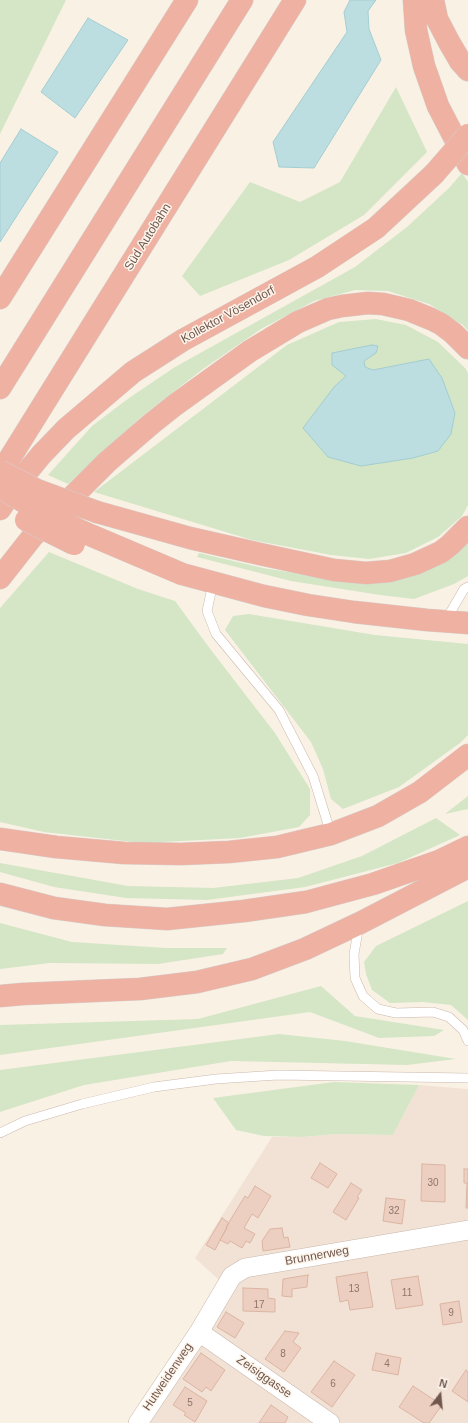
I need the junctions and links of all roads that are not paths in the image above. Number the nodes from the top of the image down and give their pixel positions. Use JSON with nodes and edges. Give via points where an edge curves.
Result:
{"nodes":[{"id":1,"x":187,"y":0,"type":"edge"},
{"id":2,"x":242,"y":0,"type":"edge"},
{"id":3,"x":295,"y":0,"type":"edge"},
{"id":4,"x":414,"y":0,"type":"edge"},
{"id":5,"x":433,"y":0,"type":"edge"},
{"id":6,"x":468,"y":70,"type":"edge"},
{"id":7,"x":468,"y":135,"type":"edge"},
{"id":8,"x":468,"y":164,"type":"edge"},
{"id":9,"x":0,"y":298,"type":"edge"},
{"id":10,"x":468,"y":348,"type":"edge"},
{"id":11,"x":0,"y":388,"type":"edge"},
{"id":12,"x":0,"y":472,"type":"edge"},
{"id":13,"x":0,"y":487,"type":"edge"},
{"id":14,"x":0,"y":505,"type":"edge"},
{"id":15,"x":0,"y":509,"type":"edge"},
{"id":16,"x":468,"y":527,"type":"edge"},
{"id":17,"x":78,"y":538,"type":"junction"},
{"id":18,"x":0,"y":578,"type":"edge"},
{"id":19,"x":213,"y":583,"type":"junction"},
{"id":20,"x":468,"y":587,"type":"edge"},
{"id":21,"x":445,"y":622,"type":"junction"},
{"id":22,"x":468,"y":623,"type":"edge"},
{"id":23,"x":468,"y":755,"type":"edge"},
{"id":24,"x":331,"y":834,"type":"junction"},
{"id":25,"x":0,"y":838,"type":"edge"},
{"id":26,"x":468,"y":847,"type":"edge"},
{"id":27,"x":468,"y":867,"type":"edge"},
{"id":28,"x":0,"y":894,"type":"edge"},
{"id":29,"x":360,"y":923,"type":"junction"},
{"id":30,"x":0,"y":996,"type":"edge"},
{"id":31,"x":468,"y":1041,"type":"edge"},
{"id":32,"x":468,"y":1077,"type":"edge"},
{"id":33,"x":0,"y":1134,"type":"edge"},
{"id":34,"x":468,"y":1230,"type":"edge"},
{"id":35,"x":199,"y":1332,"type":"junction"},
{"id":36,"x":138,"y":1423,"type":"edge"},
{"id":37,"x":330,"y":1423,"type":"edge"}],
"edges":[{"from":1,"to":9,"type":"highway"},
{"from":2,"to":11,"type":"highway"},
{"from":3,"to":12,"type":"highway","name":"Süd Autobahn"},
{"from":4,"to":8,"type":"highway","via":[[416,30],[424,66],[438,106]]},
{"from":5,"to":6,"type":"highway","via":[[437,19],[460,61]]},
{"from":7,"to":15,"type":"highway","name":"Kollektor Vösendorf","bridge":true,"via":[[434,174],[376,228],[317,267],[183,340],[133,372],[66,429]]},
{"from":10,"to":18,"type":"highway","via":[[441,324],[409,310],[383,304],[342,306],[298,322],[250,351],[151,424],[107,462],[33,536]]},
{"from":12,"to":16,"type":"highway","bridge":true,"via":[[37,490],[97,512],[190,538],[334,570],[366,573],[390,571],[415,564],[441,552]]},
{"from":13,"to":17,"type":"highway","bridge":true},
{"from":14,"to":17,"type":"highway","bridge":true,"via":[[50,533]]},
{"from":17,"to":19,"type":"highway"},
{"from":19,"to":21,"type":"highway","via":[[308,606]]},
{"from":19,"to":24,"type":"lane","via":[[207,611],[216,634],[279,710],[313,776]]},
{"from":20,"to":21,"type":"lane","via":[[464,589]]},
{"from":21,"to":22,"type":"highway"},
{"from":23,"to":24,"type":"highway","via":[[420,792],[378,816]]},
{"from":24,"to":25,"type":"highway","via":[[277,847],[181,854],[56,847]]},
{"from":26,"to":28,"type":"highway","via":[[439,861],[373,884],[306,902],[167,919],[105,915],[54,908]]},
{"from":27,"to":29,"type":"highway"},
{"from":29,"to":30,"type":"highway","via":[[305,949],[252,969],[197,982],[140,989]]},
{"from":29,"to":31,"type":"lane","via":[[354,954],[355,978],[363,996],[378,1009],[396,1013],[433,1012],[449,1017],[463,1030]]},
{"from":32,"to":33,"type":"lane","via":[[278,1075],[154,1087],[25,1121]]},
{"from":34,"to":35,"type":"street","name":"Brunnerweg","via":[[245,1268],[232,1276]]},
{"from":35,"to":36,"type":"street","name":"Hutweidenweg"},
{"from":35,"to":37,"type":"street","name":"Zeisiggasse"}]}
